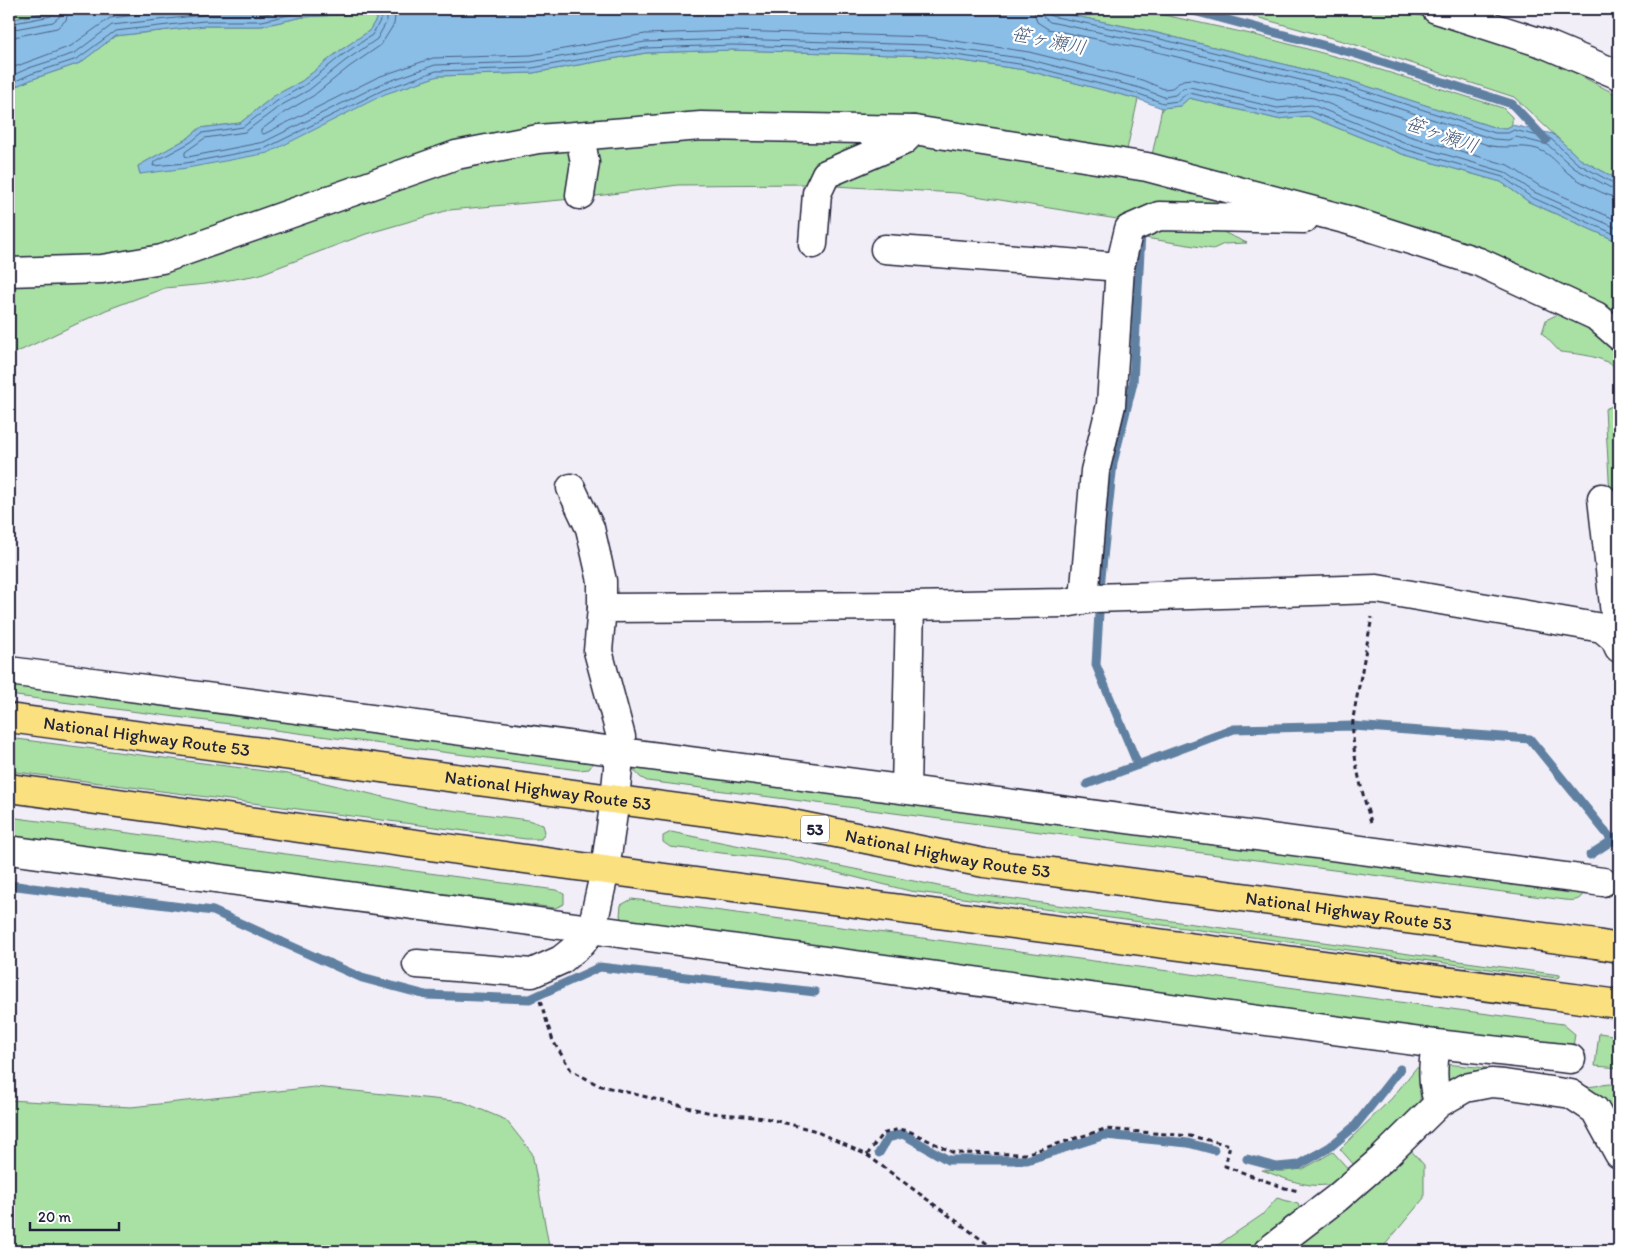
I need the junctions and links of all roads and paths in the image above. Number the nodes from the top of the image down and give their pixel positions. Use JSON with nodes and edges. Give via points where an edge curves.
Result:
{"nodes":[{"id":1,"x":1436,"y":9,"type":"edge"},
{"id":2,"x":1619,"y":75,"type":"edge"},
{"id":3,"x":914,"y":130,"type":"junction"},
{"id":4,"x":580,"y":136,"type":"junction"},
{"id":5,"x":580,"y":195,"type":"dead end"},
{"id":6,"x":1348,"y":220,"type":"junction"},
{"id":7,"x":813,"y":244,"type":"dead end"},
{"id":8,"x":885,"y":249,"type":"dead end"},
{"id":9,"x":1120,"y":267,"type":"junction"},
{"id":10,"x":9,"y":272,"type":"edge"},
{"id":11,"x":1619,"y":336,"type":"edge"},
{"id":12,"x":571,"y":488,"type":"dead end"},
{"id":13,"x":1602,"y":498,"type":"dead end"},
{"id":14,"x":1377,"y":589,"type":"junction"},
{"id":15,"x":1094,"y":598,"type":"junction"},
{"id":16,"x":910,"y":606,"type":"junction"},
{"id":17,"x":602,"y":608,"type":"junction"},
{"id":18,"x":1617,"y":643,"type":"edge"},
{"id":19,"x":9,"y":671,"type":"edge"},
{"id":20,"x":9,"y":718,"type":"edge"},
{"id":21,"x":620,"y":751,"type":"junction"},
{"id":22,"x":9,"y":788,"type":"edge"},
{"id":23,"x":906,"y":789,"type":"junction"},
{"id":24,"x":615,"y":799,"type":"junction"},
{"id":25,"x":9,"y":850,"type":"edge"},
{"id":26,"x":1376,"y":852,"type":"junction"},
{"id":27,"x":605,"y":870,"type":"junction"},
{"id":28,"x":1603,"y":882,"type":"dead end"},
{"id":29,"x":592,"y":929,"type":"junction"},
{"id":30,"x":1619,"y":948,"type":"edge"},
{"id":31,"x":417,"y":964,"type":"dead end"},
{"id":32,"x":1619,"y":1004,"type":"edge"},
{"id":33,"x":542,"y":1005,"type":"dead end"},
{"id":34,"x":1436,"y":1044,"type":"junction"},
{"id":35,"x":1571,"y":1059,"type":"dead end"},
{"id":36,"x":1439,"y":1103,"type":"junction"},
{"id":37,"x":868,"y":1154,"type":"junction"},
{"id":38,"x":1619,"y":1154,"type":"edge"},
{"id":39,"x":1337,"y":1198,"type":"junction"},
{"id":40,"x":997,"y":1251,"type":"edge"},
{"id":41,"x":1268,"y":1251,"type":"edge"}],
"edges":[{"from":1,"to":2,"type":"street","via":[[1545,44]]},
{"from":3,"to":4,"type":"street","via":[[701,126]]},
{"from":3,"to":6,"type":"street","via":[[1147,167]]},
{"from":3,"to":7,"type":"street","via":[[904,141],[826,174],[817,193]]},
{"from":4,"to":5,"type":"street","via":[[585,163]]},
{"from":4,"to":10,"type":"street","via":[[538,139],[456,155],[162,259],[102,269]]},
{"from":6,"to":9,"type":"street","via":[[1159,216],[1128,229]]},
{"from":6,"to":11,"type":"street","via":[[1479,262],[1596,316]]},
{"from":8,"to":9,"type":"street"},
{"from":9,"to":15,"type":"street","via":[[1111,405],[1095,471]]},
{"from":12,"to":17,"type":"street","via":[[590,528],[602,581]]},
{"from":13,"to":18,"type":"street"},
{"from":14,"to":15,"type":"street"},
{"from":14,"to":18,"type":"street","via":[[1602,628]]},
{"from":14,"to":26,"type":"path","via":[[1352,734],[1363,795],[1376,839]]},
{"from":15,"to":16,"type":"street","via":[[1065,603]]},
{"from":16,"to":17,"type":"street"},
{"from":16,"to":23,"type":"street"},
{"from":17,"to":21,"type":"street","via":[[598,651],[621,737]]},
{"from":19,"to":21,"type":"street"},
{"from":20,"to":24,"type":"highway","name":"National Highway Route 53","number":"53"},
{"from":21,"to":23,"type":"street"},
{"from":21,"to":24,"type":"street"},
{"from":22,"to":27,"type":"highway"},
{"from":23,"to":26,"type":"street"},
{"from":24,"to":27,"type":"street"},
{"from":24,"to":30,"type":"highway","name":"National Highway Route 53","number":"53","via":[[782,822],[984,863]]},
{"from":25,"to":29,"type":"street"},
{"from":26,"to":28,"type":"street"},
{"from":27,"to":29,"type":"street"},
{"from":27,"to":32,"type":"highway"},
{"from":29,"to":31,"type":"street","via":[[582,943],[561,960],[532,973]]},
{"from":29,"to":34,"type":"street"},
{"from":33,"to":37,"type":"path","via":[[553,1041],[570,1070],[598,1085],[711,1113],[765,1118],[814,1130]]},
{"from":34,"to":35,"type":"street"},
{"from":34,"to":36,"type":"street","via":[[1434,1091]]},
{"from":36,"to":38,"type":"street","via":[[1465,1088],[1491,1083],[1571,1094],[1595,1110]]},
{"from":36,"to":39,"type":"street"},
{"from":37,"to":39,"type":"path","via":[[882,1134],[899,1128],[954,1153],[1025,1154],[1105,1129],[1190,1136],[1230,1145],[1225,1166],[1285,1188]]},
{"from":37,"to":40,"type":"path"},
{"from":39,"to":41,"type":"street"}]}
